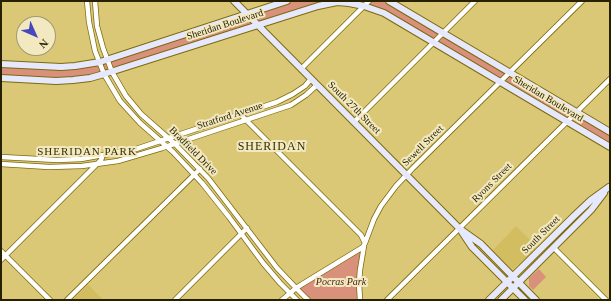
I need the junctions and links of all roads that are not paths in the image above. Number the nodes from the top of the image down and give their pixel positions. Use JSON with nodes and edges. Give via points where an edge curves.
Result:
{"nodes":[{"id":1,"x":87,"y":1,"type":"edge"},
{"id":2,"x":95,"y":1,"type":"edge"},
{"id":3,"x":234,"y":1,"type":"edge"},
{"id":4,"x":287,"y":1,"type":"edge"},
{"id":5,"x":389,"y":1,"type":"edge"},
{"id":6,"x":476,"y":1,"type":"edge"},
{"id":7,"x":582,"y":1,"type":"edge"},
{"id":8,"x":337,"y":2,"type":"edge"},
{"id":9,"x":366,"y":3,"type":"edge"},
{"id":10,"x":247,"y":14,"type":"junction"},
{"id":11,"x":258,"y":25,"type":"junction"},
{"id":12,"x":443,"y":33,"type":"junction"},
{"id":13,"x":433,"y":43,"type":"junction"},
{"id":14,"x":107,"y":60,"type":"junction"},
{"id":15,"x":100,"y":62,"type":"junction"},
{"id":16,"x":1,"y":64,"type":"edge"},
{"id":17,"x":301,"y":68,"type":"junction"},
{"id":18,"x":112,"y":72,"type":"junction"},
{"id":19,"x":510,"y":72,"type":"junction"},
{"id":20,"x":104,"y":74,"type":"junction"},
{"id":21,"x":1,"y":78,"type":"edge"},
{"id":22,"x":312,"y":79,"type":"junction"},
{"id":23,"x":610,"y":79,"type":"edge"},
{"id":24,"x":500,"y":82,"type":"junction"},
{"id":25,"x":317,"y":85,"type":"junction"},
{"id":26,"x":577,"y":112,"type":"junction"},
{"id":27,"x":240,"y":114,"type":"junction"},
{"id":28,"x":245,"y":120,"type":"junction"},
{"id":29,"x":354,"y":122,"type":"junction"},
{"id":30,"x":567,"y":122,"type":"junction"},
{"id":31,"x":610,"y":132,"type":"edge"},
{"id":32,"x":168,"y":138,"type":"junction"},
{"id":33,"x":160,"y":141,"type":"junction"},
{"id":34,"x":175,"y":144,"type":"junction"},
{"id":35,"x":166,"y":146,"type":"junction"},
{"id":36,"x":610,"y":148,"type":"edge"},
{"id":37,"x":103,"y":156,"type":"junction"},
{"id":38,"x":1,"y":157,"type":"edge"},
{"id":39,"x":1,"y":164,"type":"edge"},
{"id":40,"x":97,"y":164,"type":"junction"},
{"id":41,"x":200,"y":169,"type":"junction"},
{"id":42,"x":194,"y":174,"type":"junction"},
{"id":43,"x":406,"y":175,"type":"junction"},
{"id":44,"x":610,"y":187,"type":"edge"},
{"id":45,"x":247,"y":228,"type":"junction"},
{"id":46,"x":460,"y":229,"type":"junction"},
{"id":47,"x":241,"y":234,"type":"junction"},
{"id":48,"x":365,"y":243,"type":"junction"},
{"id":49,"x":554,"y":248,"type":"junction"},
{"id":50,"x":1,"y":251,"type":"edge"},
{"id":51,"x":5,"y":255,"type":"junction"},
{"id":52,"x":1,"y":260,"type":"edge"},
{"id":53,"x":513,"y":277,"type":"junction"},
{"id":54,"x":507,"y":282,"type":"junction"},
{"id":55,"x":518,"y":282,"type":"junction"},
{"id":56,"x":296,"y":288,"type":"junction"},
{"id":57,"x":513,"y":288,"type":"junction"},
{"id":58,"x":290,"y":292,"type":"junction"},
{"id":59,"x":50,"y":300,"type":"edge"},
{"id":60,"x":67,"y":300,"type":"edge"},
{"id":61,"x":175,"y":300,"type":"edge"},
{"id":62,"x":282,"y":300,"type":"edge"},
{"id":63,"x":297,"y":300,"type":"edge"},
{"id":64,"x":308,"y":300,"type":"edge"},
{"id":65,"x":360,"y":300,"type":"edge"},
{"id":66,"x":387,"y":300,"type":"edge"},
{"id":67,"x":489,"y":300,"type":"edge"},
{"id":68,"x":501,"y":300,"type":"edge"},
{"id":69,"x":525,"y":300,"type":"edge"},
{"id":70,"x":536,"y":300,"type":"edge"},
{"id":71,"x":606,"y":300,"type":"edge"}],
"edges":[{"from":1,"to":15,"type":"street","name":"Bradfield Drive","via":[[90,31]]},
{"from":2,"to":14,"type":"street","name":"Bradfield Drive","via":[[97,26]]},
{"from":3,"to":10,"type":"main road","name":"South 27th Street"},
{"from":4,"to":10,"type":"main road","name":"Sheridan Boulevard"},
{"from":5,"to":12,"type":"main road","name":"Sheridan Boulevard"},
{"from":6,"to":12,"type":"street"},
{"from":7,"to":19,"type":"street","name":"Sewell Street"},
{"from":8,"to":9,"type":"main road","name":"Sheridan Boulevard"},
{"from":8,"to":11,"type":"main road","name":"Sheridan Boulevard"},
{"from":9,"to":13,"type":"main road","name":"Sheridan Boulevard"},
{"from":9,"to":17,"type":"street"},
{"from":10,"to":11,"type":"main road","name":"South 27th Street"},
{"from":10,"to":14,"type":"main road","name":"Sheridan Boulevard"},
{"from":11,"to":17,"type":"main road","name":"South 27th Street"},
{"from":11,"to":18,"type":"main road","name":"Sheridan Boulevard"},
{"from":12,"to":13,"type":"street"},
{"from":12,"to":19,"type":"main road","name":"Sheridan Boulevard"},
{"from":13,"to":24,"type":"main road","name":"Sheridan Boulevard"},
{"from":13,"to":29,"type":"street"},
{"from":14,"to":15,"type":"main road","name":"Sheridan Boulevard"},
{"from":14,"to":18,"type":"street","name":"Bradfield Drive"},
{"from":15,"to":16,"type":"main road","name":"Sheridan Boulevard","via":[[61,67]]},
{"from":15,"to":20,"type":"street","name":"Bradfield Drive"},
{"from":17,"to":22,"type":"main road","name":"South 27th Street"},
{"from":18,"to":20,"type":"main road","name":"Sheridan Boulevard"},
{"from":18,"to":32,"type":"street","name":"Bradfield Drive","via":[[126,96],[148,121]]},
{"from":19,"to":24,"type":"street","name":"Sewell Street"},
{"from":19,"to":26,"type":"main road","name":"Sheridan Boulevard"},
{"from":20,"to":21,"type":"main road","name":"Sheridan Boulevard","via":[[56,81]]},
{"from":20,"to":33,"type":"street","name":"Bradfield Drive","via":[[126,108]]},
{"from":22,"to":25,"type":"main road","name":"South 27th Street"},
{"from":22,"to":27,"type":"street","name":"Stratford Avenue","via":[[286,98]]},
{"from":23,"to":26,"type":"street","name":"Ryons Street"},
{"from":24,"to":30,"type":"main road","name":"Sheridan Boulevard"},
{"from":24,"to":43,"type":"street","name":"Sewell Street"},
{"from":25,"to":28,"type":"street","name":"Stratford Avenue","via":[[291,105]]},
{"from":25,"to":29,"type":"main road","name":"South 27th Street"},
{"from":26,"to":30,"type":"street","name":"Ryons Street"},
{"from":26,"to":31,"type":"main road","name":"Sheridan Boulevard"},
{"from":27,"to":28,"type":"street"},
{"from":27,"to":32,"type":"street","name":"Stratford Avenue"},
{"from":28,"to":34,"type":"street","name":"Stratford Avenue"},
{"from":28,"to":48,"type":"street","via":[[361,235]]},
{"from":29,"to":43,"type":"main road","name":"South 27th Street"},
{"from":30,"to":36,"type":"main road","name":"Sheridan Boulevard"},
{"from":30,"to":46,"type":"street","name":"Ryons Street"},
{"from":32,"to":33,"type":"street","name":"Stratford Avenue"},
{"from":32,"to":34,"type":"street","name":"Bradfield Drive"},
{"from":33,"to":35,"type":"street","name":"Bradfield Drive"},
{"from":33,"to":37,"type":"street","name":"Stratford Avenue"},
{"from":34,"to":35,"type":"street","name":"Stratford Avenue"},
{"from":34,"to":41,"type":"street","name":"Bradfield Drive"},
{"from":35,"to":40,"type":"street","name":"Stratford Avenue","via":[[118,161]]},
{"from":35,"to":42,"type":"street","name":"Bradfield Drive"},
{"from":37,"to":38,"type":"street","name":"Stratford Avenue","via":[[57,160]]},
{"from":37,"to":40,"type":"street"},
{"from":39,"to":40,"type":"street","name":"Stratford Avenue","via":[[64,167]]},
{"from":40,"to":51,"type":"street"},
{"from":41,"to":42,"type":"street"},
{"from":41,"to":45,"type":"street","name":"Bradfield Drive"},
{"from":42,"to":47,"type":"street","name":"Bradfield Drive"},
{"from":42,"to":60,"type":"street"},
{"from":43,"to":46,"type":"main road","name":"South 27th Street"},
{"from":43,"to":48,"type":"street","name":"Sewell Street","via":[[381,206]]},
{"from":44,"to":49,"type":"main road","name":"South Street"},
{"from":44,"to":53,"type":"main road","name":"South Street","via":[[591,200]]},
{"from":45,"to":47,"type":"street"},
{"from":45,"to":56,"type":"street","name":"Bradfield Drive"},
{"from":46,"to":53,"type":"main road","name":"South 27th Street","via":[[481,244]]},
{"from":46,"to":54,"type":"main road","name":"South 27th Street","via":[[472,247]]},
{"from":46,"to":66,"type":"street","name":"Ryons Street"},
{"from":47,"to":58,"type":"street","name":"Bradfield Drive"},
{"from":47,"to":61,"type":"street"},
{"from":48,"to":56,"type":"street","via":[[360,249]]},
{"from":48,"to":65,"type":"street","name":"Sewell Street","via":[[360,270]]},
{"from":49,"to":55,"type":"main road","name":"South Street"},
{"from":49,"to":71,"type":"street"},
{"from":50,"to":51,"type":"street"},
{"from":51,"to":52,"type":"street"},
{"from":51,"to":59,"type":"street"},
{"from":53,"to":54,"type":"main road","name":"South Street"},
{"from":53,"to":55,"type":"main road","name":"South 27th Street"},
{"from":54,"to":57,"type":"main road","name":"South 27th Street"},
{"from":54,"to":67,"type":"main road","name":"South Street"},
{"from":55,"to":57,"type":"main road","name":"South Street"},
{"from":55,"to":70,"type":"main road","name":"South 27th Street"},
{"from":56,"to":58,"type":"street"},
{"from":56,"to":64,"type":"street","name":"Bradfield Drive"},
{"from":57,"to":68,"type":"main road","name":"South Street"},
{"from":57,"to":69,"type":"main road","name":"South 27th Street"},
{"from":58,"to":62,"type":"street"},
{"from":58,"to":63,"type":"street","name":"Bradfield Drive"}]}
